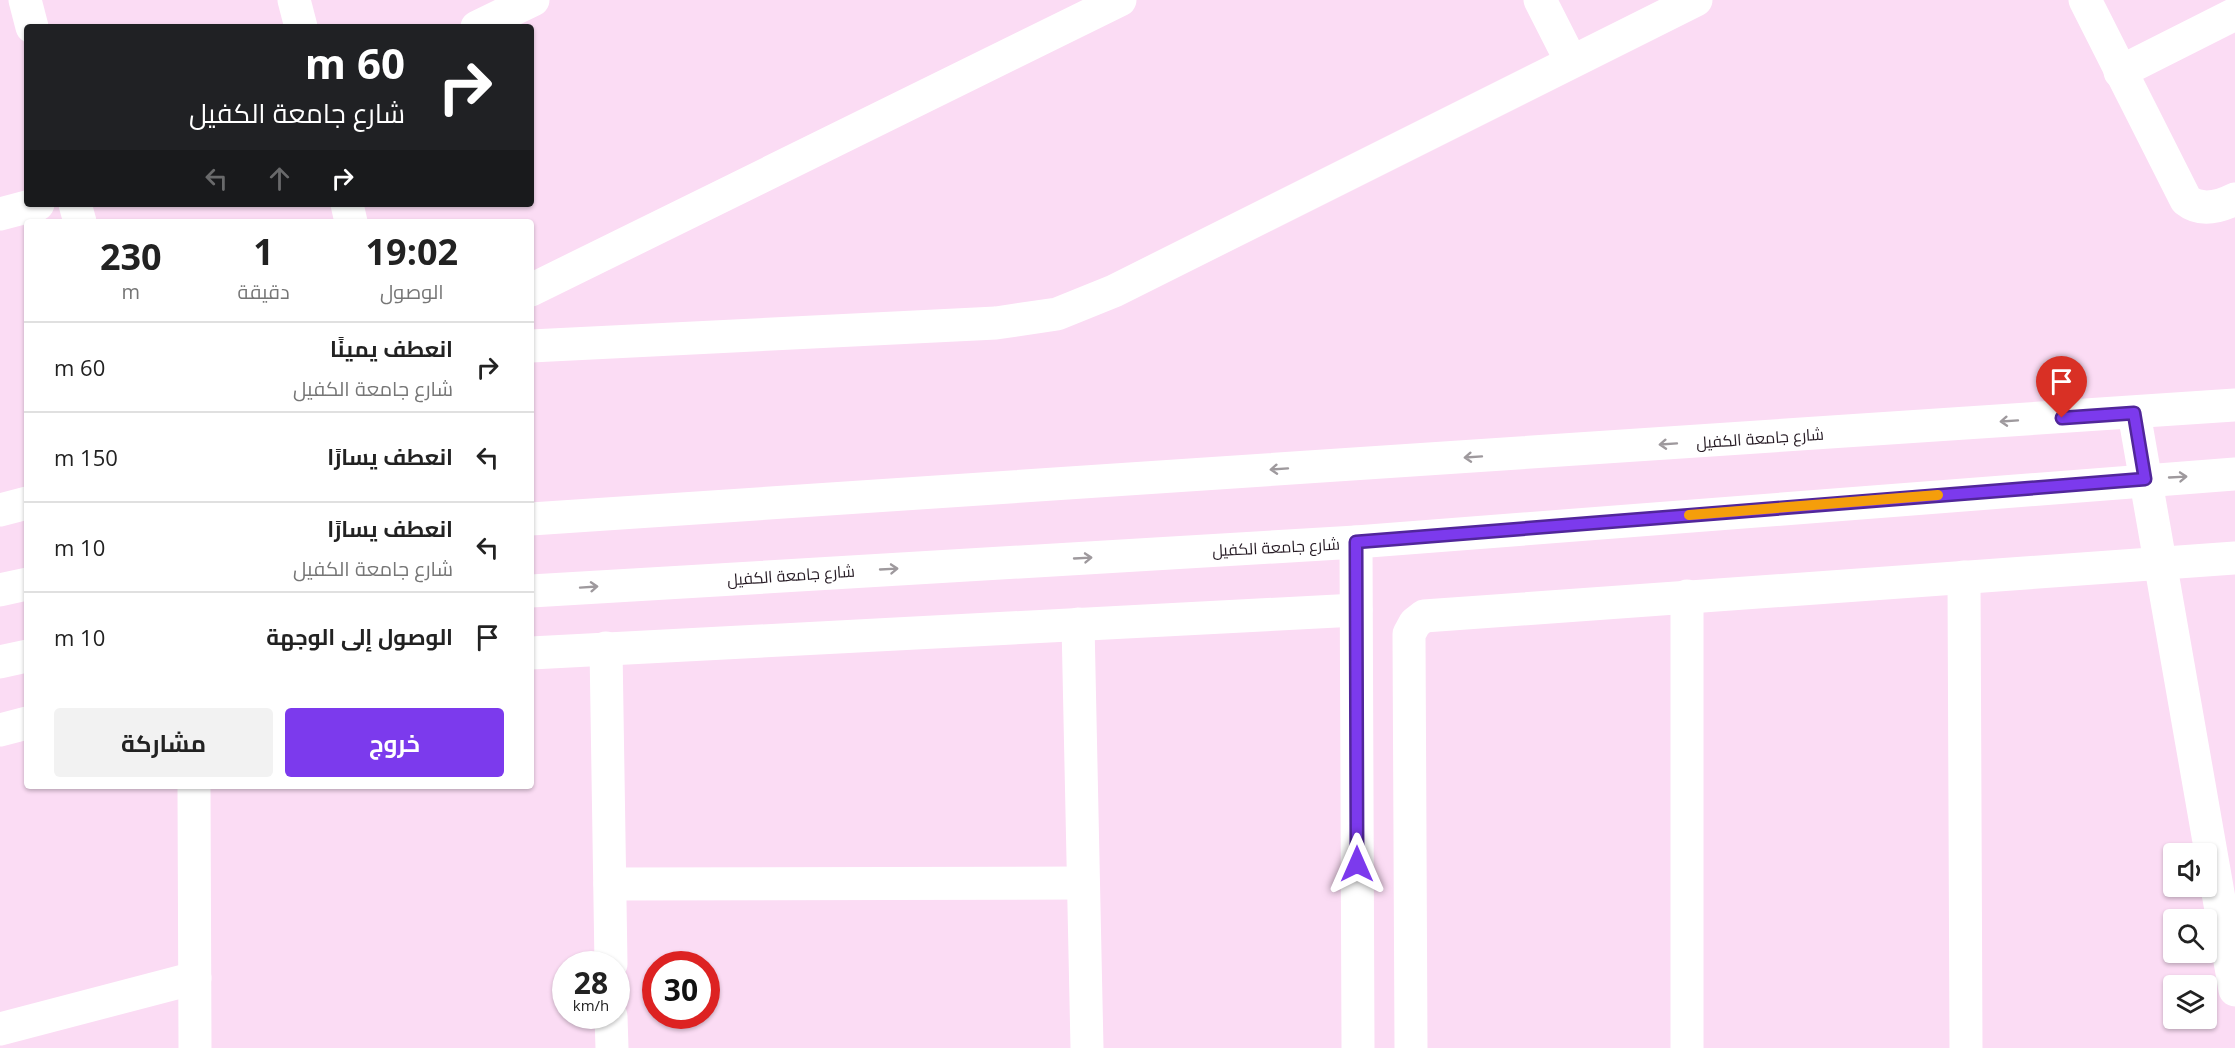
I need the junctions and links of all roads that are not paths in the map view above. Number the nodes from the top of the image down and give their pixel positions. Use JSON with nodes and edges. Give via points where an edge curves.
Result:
{"nodes":[{"id":1,"x":26,"y":0,"type":"edge"},
{"id":2,"x":294,"y":0,"type":"edge"},
{"id":3,"x":532,"y":0,"type":"edge"},
{"id":4,"x":1120,"y":0,"type":"edge"},
{"id":5,"x":1540,"y":0,"type":"edge"},
{"id":6,"x":1695,"y":0,"type":"edge"},
{"id":7,"x":2085,"y":0,"type":"edge"},
{"id":8,"x":2235,"y":14,"type":"edge"},
{"id":9,"x":31,"y":24,"type":"edge"},
{"id":10,"x":300,"y":24,"type":"edge"},
{"id":11,"x":483,"y":24,"type":"edge"},
{"id":12,"x":1570,"y":61,"type":"junction"},
{"id":13,"x":2120,"y":72,"type":"junction"},
{"id":14,"x":2235,"y":199,"type":"edge"},
{"id":15,"x":27,"y":207,"type":"edge"},
{"id":16,"x":0,"y":214,"type":"edge"},
{"id":17,"x":534,"y":289,"type":"edge"},
{"id":18,"x":534,"y":346,"type":"edge"},
{"id":19,"x":2235,"y":405,"type":"edge"},
{"id":20,"x":2134,"y":413,"type":"junction"},
{"id":21,"x":2235,"y":474,"type":"edge"},
{"id":22,"x":2145,"y":479,"type":"junction"},
{"id":23,"x":24,"y":504,"type":"edge"},
{"id":24,"x":0,"y":510,"type":"edge"},
{"id":25,"x":534,"y":519,"type":"edge"},
{"id":26,"x":1356,"y":542,"type":"junction"},
{"id":27,"x":2235,"y":558,"type":"edge"},
{"id":28,"x":2160,"y":563,"type":"junction"},
{"id":29,"x":1964,"y":577,"type":"junction"},
{"id":30,"x":24,"y":585,"type":"edge"},
{"id":31,"x":0,"y":590,"type":"edge"},
{"id":32,"x":534,"y":591,"type":"edge"},
{"id":33,"x":1687,"y":596,"type":"junction"},
{"id":34,"x":1356,"y":610,"type":"junction"},
{"id":35,"x":1078,"y":624,"type":"junction"},
{"id":36,"x":606,"y":648,"type":"junction"},
{"id":37,"x":534,"y":653,"type":"edge"},
{"id":38,"x":24,"y":657,"type":"edge"},
{"id":39,"x":0,"y":662,"type":"edge"},
{"id":40,"x":24,"y":724,"type":"edge"},
{"id":41,"x":0,"y":730,"type":"edge"},
{"id":42,"x":194,"y":789,"type":"edge"},
{"id":43,"x":1083,"y":883,"type":"junction"},
{"id":44,"x":610,"y":884,"type":"junction"},
{"id":45,"x":611,"y":951,"type":"edge"},
{"id":46,"x":195,"y":978,"type":"junction"},
{"id":47,"x":2235,"y":990,"type":"edge"},
{"id":48,"x":0,"y":1029,"type":"edge"},
{"id":49,"x":611,"y":1029,"type":"edge"},
{"id":50,"x":195,"y":1048,"type":"edge"},
{"id":51,"x":612,"y":1048,"type":"edge"},
{"id":52,"x":1087,"y":1048,"type":"edge"},
{"id":53,"x":1358,"y":1048,"type":"edge"},
{"id":54,"x":1411,"y":1048,"type":"edge"},
{"id":55,"x":1687,"y":1048,"type":"edge"},
{"id":56,"x":1966,"y":1048,"type":"edge"}],
"edges":[{"from":1,"to":9,"type":"street"},
{"from":2,"to":10,"type":"street"},
{"from":3,"to":11,"type":"street"},
{"from":4,"to":17,"type":"street"},
{"from":5,"to":12,"type":"street"},
{"from":6,"to":12,"type":"street"},
{"from":7,"to":13,"type":"street"},
{"from":8,"to":13,"type":"street"},
{"from":12,"to":18,"type":"street","via":[[1114,291],[1057,314],[996,323]]},
{"from":13,"to":14,"type":"street","via":[[2186,200],[2203,208],[2222,206]]},
{"from":15,"to":16,"type":"street"},
{"from":19,"to":20,"type":"street","name":"شارع جامعة الكفيل"},
{"from":20,"to":22,"type":"street"},
{"from":20,"to":25,"type":"street","name":"شارع جامعة الكفيل","one_way":true},
{"from":22,"to":21,"type":"street","name":"شارع جامعة الكفيل","one_way":true},
{"from":22,"to":26,"type":"street","name":"شارع جامعة الكفيل"},
{"from":22,"to":28,"type":"street"},
{"from":23,"to":24,"type":"street"},
{"from":32,"to":26,"type":"street","name":"شارع جامعة الكفيل","one_way":true},
{"from":26,"to":34,"type":"street"},
{"from":27,"to":28,"type":"street"},
{"from":28,"to":29,"type":"street"},
{"from":28,"to":47,"type":"street"},
{"from":29,"to":33,"type":"street"},
{"from":29,"to":56,"type":"street"},
{"from":30,"to":31,"type":"street"},
{"from":33,"to":54,"type":"street","via":[[1437,614],[1424,616],[1415,623],[1409,634]]},
{"from":33,"to":55,"type":"street"},
{"from":34,"to":35,"type":"street"},
{"from":34,"to":53,"type":"street"},
{"from":35,"to":36,"type":"street"},
{"from":35,"to":43,"type":"street"},
{"from":36,"to":37,"type":"street"},
{"from":36,"to":44,"type":"street"},
{"from":38,"to":39,"type":"street"},
{"from":40,"to":41,"type":"street"},
{"from":42,"to":46,"type":"street"},
{"from":43,"to":44,"type":"street"},
{"from":43,"to":52,"type":"street"},
{"from":44,"to":45,"type":"street"},
{"from":46,"to":48,"type":"street"},
{"from":46,"to":50,"type":"street"},
{"from":49,"to":51,"type":"street"}]}
